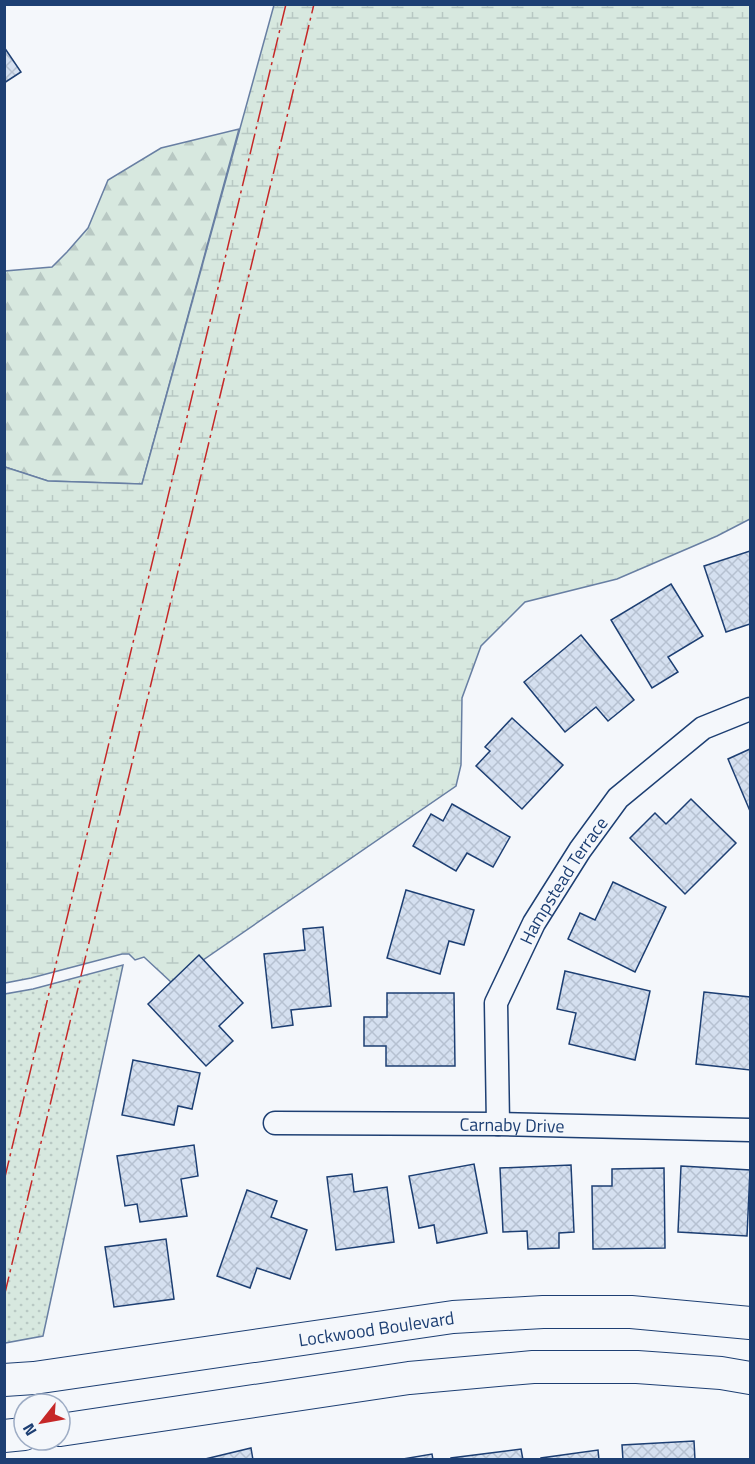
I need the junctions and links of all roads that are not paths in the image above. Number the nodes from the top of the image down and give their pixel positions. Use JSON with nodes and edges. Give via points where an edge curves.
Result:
{"nodes":[{"id":1,"x":750,"y":709,"type":"edge"},
{"id":2,"x":274,"y":1123,"type":"dead end"},
{"id":3,"x":498,"y":1124,"type":"junction"},
{"id":4,"x":750,"y":1130,"type":"edge"},
{"id":5,"x":750,"y":1323,"type":"edge"},
{"id":6,"x":750,"y":1378,"type":"edge"},
{"id":7,"x":4,"y":1380,"type":"edge"},
{"id":8,"x":72,"y":1428,"type":"edge"}],
"edges":[{"from":1,"to":3,"type":"street","name":"Hampstead Terrace","via":[[704,728],[618,798],[534,922],[496,1003]]},
{"from":2,"to":3,"type":"street","name":"Carnaby Drive"},
{"from":3,"to":4,"type":"street","name":"Carnaby Drive"},
{"from":5,"to":7,"type":"main road","name":"Lockwood Boulevard","via":[[631,1312],[453,1317]]},
{"from":6,"to":8,"type":"main road","via":[[637,1367],[532,1368],[409,1378]]}]}
